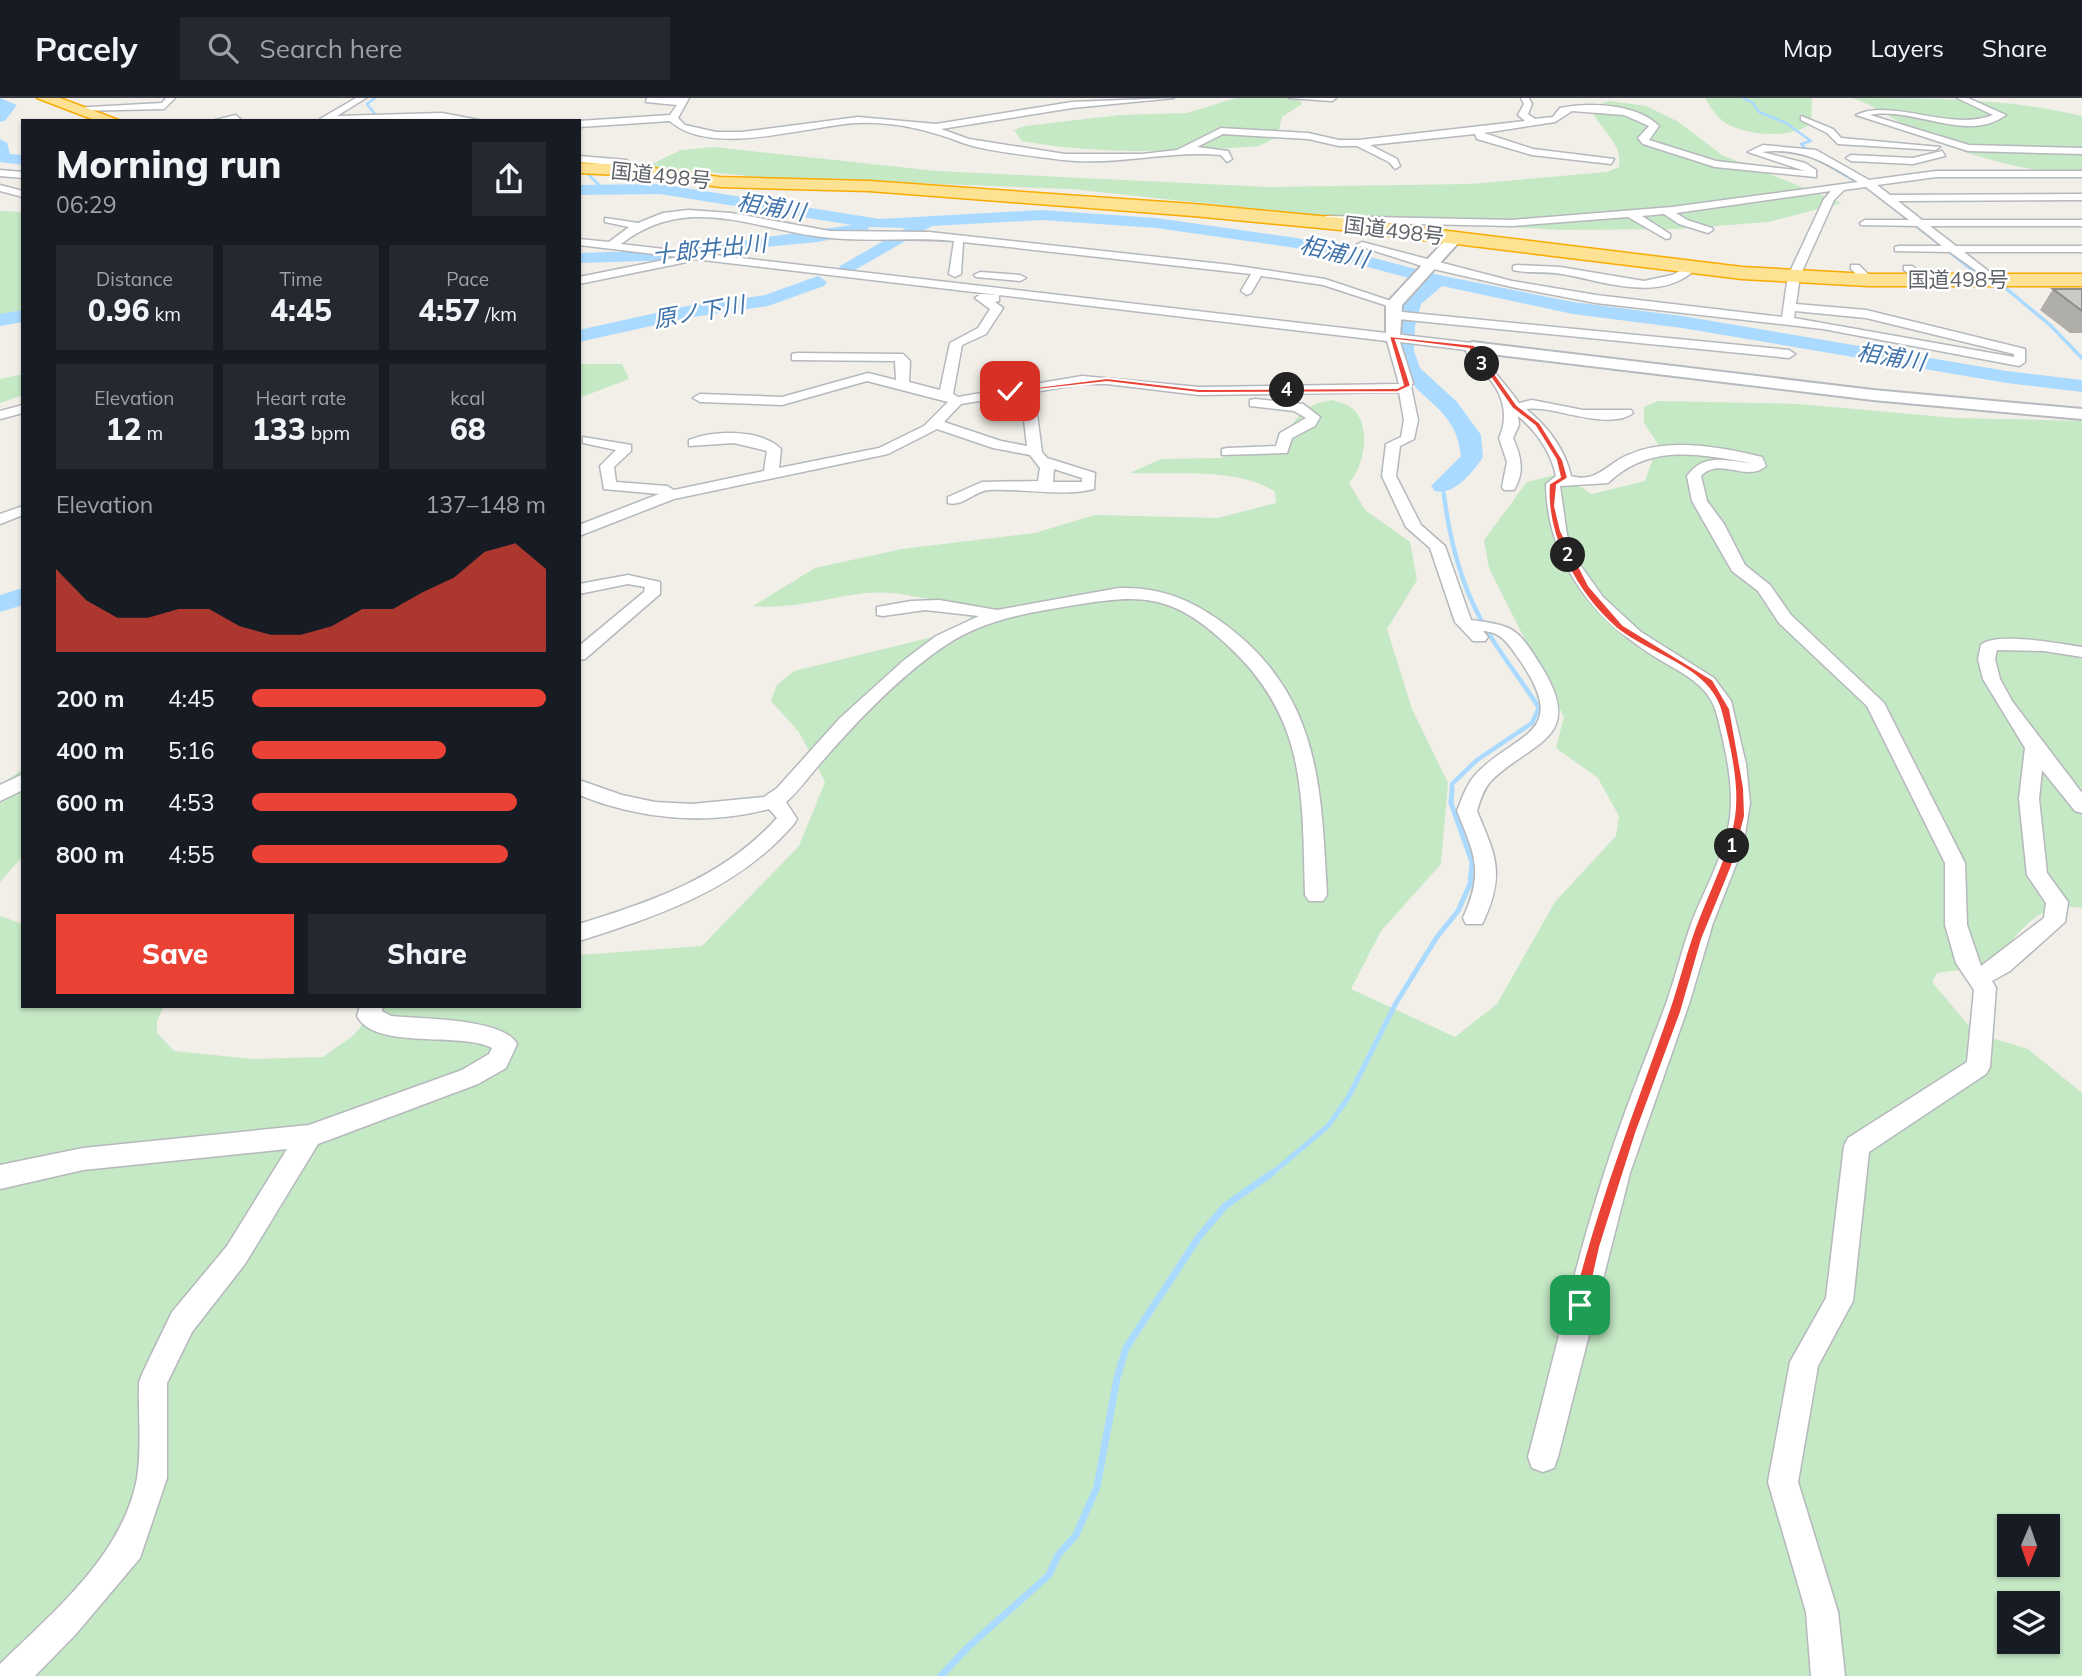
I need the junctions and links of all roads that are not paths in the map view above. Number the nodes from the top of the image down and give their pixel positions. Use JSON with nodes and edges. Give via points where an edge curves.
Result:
{"nodes":[{"id":1,"x":45,"y":98,"type":"edge"},
{"id":2,"x":120,"y":98,"type":"edge"},
{"id":3,"x":171,"y":98,"type":"edge"},
{"id":4,"x":362,"y":98,"type":"edge"},
{"id":5,"x":651,"y":98,"type":"edge"},
{"id":6,"x":1170,"y":98,"type":"edge"},
{"id":7,"x":1293,"y":98,"type":"edge"},
{"id":8,"x":1332,"y":98,"type":"edge"},
{"id":9,"x":1525,"y":98,"type":"edge"},
{"id":10,"x":1961,"y":98,"type":"edge"},
{"id":11,"x":684,"y":101,"type":"edge"},
{"id":12,"x":72,"y":107,"type":"edge"},
{"id":13,"x":424,"y":116,"type":"junction"},
{"id":14,"x":106,"y":117,"type":"edge"},
{"id":15,"x":672,"y":118,"type":"junction"},
{"id":16,"x":1804,"y":118,"type":"dead end"},
{"id":17,"x":326,"y":119,"type":"edge"},
{"id":18,"x":364,"y":119,"type":"edge"},
{"id":19,"x":432,"y":119,"type":"edge"},
{"id":20,"x":458,"y":119,"type":"edge"},
{"id":21,"x":1974,"y":121,"type":"junction"},
{"id":22,"x":1304,"y":122,"type":"dead end"},
{"id":23,"x":1533,"y":122,"type":"junction"},
{"id":24,"x":581,"y":124,"type":"edge"},
{"id":25,"x":1996,"y":127,"type":"dead end"},
{"id":26,"x":927,"y":129,"type":"dead end"},
{"id":27,"x":1479,"y":131,"type":"junction"},
{"id":28,"x":1308,"y":136,"type":"junction"},
{"id":29,"x":2046,"y":140,"type":"dead end"},
{"id":30,"x":1838,"y":141,"type":"junction"},
{"id":31,"x":1360,"y":143,"type":"junction"},
{"id":32,"x":1968,"y":148,"type":"junction"},
{"id":33,"x":2080,"y":148,"type":"edge"},
{"id":34,"x":1957,"y":150,"type":"dead end"},
{"id":35,"x":2062,"y":151,"type":"junction"},
{"id":36,"x":1182,"y":154,"type":"junction"},
{"id":37,"x":1818,"y":155,"type":"junction"},
{"id":38,"x":1851,"y":158,"type":"junction"},
{"id":39,"x":581,"y":159,"type":"edge"},
{"id":40,"x":1227,"y":159,"type":"dead end"},
{"id":41,"x":1992,"y":160,"type":"dead end"},
{"id":42,"x":1611,"y":161,"type":"dead end"},
{"id":43,"x":1395,"y":166,"type":"dead end"},
{"id":44,"x":589,"y":169,"type":"edge"},
{"id":45,"x":644,"y":172,"type":"junction"},
{"id":46,"x":0,"y":173,"type":"edge"},
{"id":47,"x":1998,"y":174,"type":"junction"},
{"id":48,"x":2082,"y":174,"type":"edge"},
{"id":49,"x":21,"y":175,"type":"edge"},
{"id":50,"x":1864,"y":185,"type":"junction"},
{"id":51,"x":0,"y":188,"type":"edge"},
{"id":52,"x":1840,"y":188,"type":"junction"},
{"id":53,"x":21,"y":193,"type":"edge"},
{"id":54,"x":2034,"y":198,"type":"junction"},
{"id":55,"x":2082,"y":198,"type":"edge"},
{"id":56,"x":1829,"y":199,"type":"junction"},
{"id":57,"x":1875,"y":199,"type":"junction"},
{"id":58,"x":1667,"y":211,"type":"junction"},
{"id":59,"x":1630,"y":214,"type":"junction"},
{"id":60,"x":1595,"y":216,"type":"junction"},
{"id":61,"x":1293,"y":219,"type":"junction"},
{"id":62,"x":1560,"y":219,"type":"junction"},
{"id":63,"x":609,"y":220,"type":"dead end"},
{"id":64,"x":1864,"y":223,"type":"dead end"},
{"id":65,"x":1914,"y":223,"type":"junction"},
{"id":66,"x":2079,"y":225,"type":"edge"},
{"id":67,"x":639,"y":226,"type":"junction"},
{"id":68,"x":996,"y":230,"type":"dead end"},
{"id":69,"x":1575,"y":230,"type":"dead end"},
{"id":70,"x":1611,"y":230,"type":"dead end"},
{"id":71,"x":1708,"y":230,"type":"dead end"},
{"id":72,"x":1666,"y":236,"type":"dead end"},
{"id":73,"x":1454,"y":239,"type":"junction"},
{"id":74,"x":581,"y":242,"type":"edge"},
{"id":75,"x":958,"y":243,"type":"dead end"},
{"id":76,"x":998,"y":244,"type":"junction"},
{"id":77,"x":1362,"y":244,"type":"dead end"},
{"id":78,"x":611,"y":246,"type":"junction"},
{"id":79,"x":1899,"y":249,"type":"dead end"},
{"id":80,"x":2082,"y":249,"type":"edge"},
{"id":81,"x":1952,"y":250,"type":"junction"},
{"id":82,"x":698,"y":256,"type":"junction"},
{"id":83,"x":1168,"y":261,"type":"junction"},
{"id":84,"x":1428,"y":267,"type":"junction"},
{"id":85,"x":1517,"y":268,"type":"dead end"},
{"id":86,"x":1691,"y":268,"type":"junction"},
{"id":87,"x":1908,"y":268,"type":"dead end"},
{"id":88,"x":1258,"y":272,"type":"junction"},
{"id":89,"x":955,"y":274,"type":"junction"},
{"id":90,"x":1794,"y":276,"type":"junction"},
{"id":91,"x":1161,"y":277,"type":"dead end"},
{"id":92,"x":1020,"y":278,"type":"dead end"},
{"id":93,"x":1992,"y":279,"type":"junction"},
{"id":94,"x":1924,"y":280,"type":"junction"},
{"id":95,"x":2082,"y":280,"type":"edge"},
{"id":96,"x":581,"y":281,"type":"edge"},
{"id":97,"x":917,"y":281,"type":"junction"},
{"id":98,"x":1247,"y":291,"type":"dead end"},
{"id":99,"x":1012,"y":292,"type":"junction"},
{"id":100,"x":1397,"y":308,"type":"junction"},
{"id":101,"x":1789,"y":313,"type":"junction"},
{"id":102,"x":1397,"y":338,"type":"junction"},
{"id":103,"x":1472,"y":347,"type":"junction"},
{"id":104,"x":1789,"y":354,"type":"dead end"},
{"id":105,"x":797,"y":357,"type":"dead end"},
{"id":106,"x":817,"y":384,"type":"dead end"},
{"id":107,"x":840,"y":384,"type":"junction"},
{"id":108,"x":902,"y":384,"type":"junction"},
{"id":109,"x":1405,"y":387,"type":"junction"},
{"id":110,"x":1027,"y":388,"type":"junction"},
{"id":111,"x":1223,"y":391,"type":"junction"},
{"id":112,"x":700,"y":398,"type":"dead end"},
{"id":113,"x":951,"y":399,"type":"junction"},
{"id":114,"x":1512,"y":404,"type":"junction"},
{"id":115,"x":1558,"y":409,"type":"junction"},
{"id":116,"x":21,"y":410,"type":"edge"},
{"id":117,"x":1626,"y":413,"type":"dead end"},
{"id":118,"x":2082,"y":414,"type":"edge"},
{"id":119,"x":0,"y":415,"type":"edge"},
{"id":120,"x":1578,"y":416,"type":"dead end"},
{"id":121,"x":934,"y":423,"type":"junction"},
{"id":122,"x":588,"y":440,"type":"dead end"},
{"id":123,"x":694,"y":443,"type":"dead end"},
{"id":124,"x":1227,"y":452,"type":"dead end"},
{"id":125,"x":1039,"y":456,"type":"junction"},
{"id":126,"x":771,"y":474,"type":"junction"},
{"id":127,"x":1564,"y":478,"type":"junction"},
{"id":128,"x":1045,"y":485,"type":"junction"},
{"id":129,"x":1508,"y":487,"type":"dead end"},
{"id":130,"x":670,"y":495,"type":"junction"},
{"id":131,"x":953,"y":499,"type":"dead end"},
{"id":132,"x":21,"y":511,"type":"edge"},
{"id":133,"x":0,"y":519,"type":"edge"},
{"id":134,"x":581,"y":530,"type":"edge"},
{"id":135,"x":581,"y":589,"type":"edge"},
{"id":136,"x":883,"y":611,"type":"dead end"},
{"id":137,"x":994,"y":615,"type":"junction"},
{"id":138,"x":2082,"y":652,"type":"edge"},
{"id":139,"x":581,"y":653,"type":"edge"},
{"id":140,"x":2035,"y":746,"type":"junction"},
{"id":141,"x":21,"y":782,"type":"edge"},
{"id":142,"x":581,"y":788,"type":"edge"},
{"id":143,"x":0,"y":794,"type":"edge"},
{"id":144,"x":772,"y":802,"type":"junction"},
{"id":145,"x":2082,"y":806,"type":"edge"},
{"id":146,"x":1316,"y":895,"type":"dead end"},
{"id":147,"x":1474,"y":918,"type":"dead end"},
{"id":148,"x":581,"y":932,"type":"edge"},
{"id":149,"x":1978,"y":978,"type":"junction"},
{"id":150,"x":371,"y":1008,"type":"edge"},
{"id":151,"x":309,"y":1136,"type":"junction"},
{"id":152,"x":0,"y":1177,"type":"edge"},
{"id":153,"x":1543,"y":1457,"type":"dead end"},
{"id":154,"x":10,"y":1676,"type":"edge"},
{"id":155,"x":1828,"y":1676,"type":"edge"}],
"edges":[{"from":1,"to":12,"type":"highway"},
{"from":2,"to":14,"type":"street","via":[[103,99]]},
{"from":3,"to":14,"type":"street","via":[[164,106]]},
{"from":4,"to":17,"type":"street"},
{"from":5,"to":11,"type":"street","via":[[650,102]]},
{"from":6,"to":15,"type":"street","via":[[1072,105],[936,127],[858,120],[742,135],[682,127]]},
{"from":7,"to":8,"type":"street"},
{"from":9,"to":23,"type":"street","via":[[1528,104],[1523,115]]},
{"from":10,"to":21,"type":"street","via":[[2001,114]]},
{"from":11,"to":15,"type":"street"},
{"from":12,"to":14,"type":"highway"},
{"from":13,"to":18,"type":"street"},
{"from":13,"to":19,"type":"street"},
{"from":13,"to":20,"type":"street"},
{"from":15,"to":24,"type":"street"},
{"from":16,"to":30,"type":"street","via":[[1830,131]]},
{"from":21,"to":25,"type":"street"},
{"from":21,"to":32,"type":"street","via":[[1890,103],[1870,106],[1861,115]]},
{"from":22,"to":28,"type":"street"},
{"from":23,"to":27,"type":"street"},
{"from":23,"to":37,"type":"street","via":[[1555,119],[1568,108],[1630,113],[1654,126],[1643,138],[1652,145],[1715,164],[1812,175],[1814,172],[1802,165],[1753,152],[1763,148]]},
{"from":26,"to":36,"type":"street","via":[[967,141],[1087,153]]},
{"from":27,"to":31,"type":"street"},
{"from":27,"to":42,"type":"street","via":[[1480,137],[1532,152]]},
{"from":28,"to":31,"type":"street"},
{"from":28,"to":36,"type":"street","via":[[1221,131]]},
{"from":29,"to":35,"type":"street"},
{"from":30,"to":32,"type":"street"},
{"from":30,"to":38,"type":"street"},
{"from":31,"to":43,"type":"street","via":[[1394,161]]},
{"from":32,"to":35,"type":"street"},
{"from":33,"to":35,"type":"street"},
{"from":33,"to":41,"type":"street"},
{"from":34,"to":38,"type":"street","via":[[1913,161]]},
{"from":36,"to":40,"type":"street","via":[[1225,153]]},
{"from":37,"to":38,"type":"street"},
{"from":37,"to":50,"type":"street"},
{"from":39,"to":45,"type":"street","via":[[626,163]]},
{"from":44,"to":45,"type":"highway","name":"国道498号"},
{"from":45,"to":61,"type":"highway","name":"国道498号","via":[[720,182],[909,188]]},
{"from":46,"to":49,"type":"street"},
{"from":47,"to":48,"type":"street"},
{"from":47,"to":50,"type":"street","via":[[1979,161],[1936,174]]},
{"from":47,"to":54,"type":"street"},
{"from":50,"to":52,"type":"street"},
{"from":50,"to":57,"type":"street"},
{"from":51,"to":53,"type":"street"},
{"from":52,"to":56,"type":"street"},
{"from":52,"to":58,"type":"street"},
{"from":54,"to":55,"type":"street"},
{"from":54,"to":57,"type":"street"},
{"from":54,"to":66,"type":"street"},
{"from":56,"to":57,"type":"street"},
{"from":56,"to":90,"type":"street"},
{"from":57,"to":65,"type":"street"},
{"from":58,"to":59,"type":"street"},
{"from":58,"to":71,"type":"street"},
{"from":59,"to":60,"type":"street"},
{"from":59,"to":72,"type":"street"},
{"from":60,"to":62,"type":"street"},
{"from":60,"to":70,"type":"street"},
{"from":61,"to":62,"type":"street","via":[[1485,224]]},
{"from":61,"to":73,"type":"highway","name":"国道498号"},
{"from":62,"to":69,"type":"street"},
{"from":63,"to":67,"type":"street"},
{"from":64,"to":65,"type":"street"},
{"from":65,"to":66,"type":"street"},
{"from":65,"to":81,"type":"street"},
{"from":67,"to":76,"type":"street","via":[[667,217],[711,215],[854,237],[929,235]]},
{"from":67,"to":78,"type":"street"},
{"from":68,"to":76,"type":"street"},
{"from":73,"to":84,"type":"street"},
{"from":73,"to":86,"type":"highway","name":"国道498号"},
{"from":74,"to":78,"type":"street"},
{"from":75,"to":89,"type":"street"},
{"from":76,"to":83,"type":"street"},
{"from":77,"to":84,"type":"street"},
{"from":78,"to":82,"type":"street"},
{"from":79,"to":81,"type":"street"},
{"from":80,"to":81,"type":"street"},
{"from":81,"to":93,"type":"street"},
{"from":82,"to":96,"type":"street"},
{"from":82,"to":97,"type":"street"},
{"from":83,"to":88,"type":"street","via":[[1203,270]]},
{"from":83,"to":91,"type":"street"},
{"from":84,"to":100,"type":"street"},
{"from":84,"to":101,"type":"street","via":[[1596,299]]},
{"from":85,"to":86,"type":"street","via":[[1559,270],[1641,285]]},
{"from":86,"to":90,"type":"highway","name":"国道498号"},
{"from":87,"to":94,"type":"street"},
{"from":88,"to":98,"type":"street"},
{"from":88,"to":100,"type":"street","via":[[1325,282]]},
{"from":89,"to":92,"type":"street"},
{"from":89,"to":97,"type":"street","via":[[929,274]]},
{"from":90,"to":94,"type":"highway","name":"国道498号","via":[[1861,274]]},
{"from":90,"to":101,"type":"street"},
{"from":93,"to":94,"type":"highway","name":"国道498号"},
{"from":93,"to":95,"type":"highway","name":"国道498号"},
{"from":97,"to":99,"type":"street"},
{"from":99,"to":102,"type":"street"},
{"from":99,"to":113,"type":"street","via":[[1001,298],[981,298],[997,308],[982,331],[956,343]]},
{"from":100,"to":102,"type":"street"},
{"from":100,"to":104,"type":"street","via":[[1415,317]]},
{"from":101,"to":101,"type":"street","via":[[1866,314],[2021,352],[2019,362]]},
{"from":102,"to":103,"type":"street"},
{"from":102,"to":109,"type":"street"},
{"from":103,"to":114,"type":"street","via":[[1474,357],[1491,372]]},
{"from":103,"to":118,"type":"street","via":[[1873,395]]},
{"from":105,"to":108,"type":"street","via":[[898,357],[904,361]]},
{"from":106,"to":107,"type":"street"},
{"from":107,"to":108,"type":"street","via":[[868,377]]},
{"from":107,"to":112,"type":"street","via":[[782,401]]},
{"from":108,"to":113,"type":"street"},
{"from":109,"to":111,"type":"street"},
{"from":109,"to":147,"type":"street","via":[[1411,420],[1407,439],[1393,444],[1389,476],[1414,527],[1437,546],[1463,622],[1479,629],[1506,629],[1548,694],[1547,718],[1538,738],[1483,777],[1467,811],[1490,870],[1487,892]]},
{"from":110,"to":111,"type":"street","via":[[1107,380]]},
{"from":110,"to":113,"type":"street"},
{"from":110,"to":125,"type":"street"},
{"from":111,"to":124,"type":"street","via":[[1253,402],[1298,407],[1313,417],[1285,436],[1282,450]]},
{"from":113,"to":121,"type":"street"},
{"from":114,"to":115,"type":"street"},
{"from":114,"to":127,"type":"street","via":[[1537,425],[1560,460]]},
{"from":114,"to":129,"type":"street","via":[[1512,425],[1506,438],[1515,458],[1515,474]]},
{"from":115,"to":117,"type":"street","via":[[1583,414]]},
{"from":115,"to":120,"type":"street"},
{"from":116,"to":119,"type":"street"},
{"from":121,"to":125,"type":"street"},
{"from":121,"to":126,"type":"street","via":[[883,451]]},
{"from":122,"to":130,"type":"street","via":[[626,448],[607,466],[609,486],[667,490]]},
{"from":123,"to":126,"type":"street","via":[[714,439],[765,443],[774,449]]},
{"from":125,"to":128,"type":"street","via":[[1047,468]]},
{"from":125,"to":128,"type":"street","via":[[1090,477],[1089,486]]},
{"from":126,"to":130,"type":"street"},
{"from":127,"to":149,"type":"street","via":[[1573,482],[1603,480],[1610,471],[1667,449],[1757,460],[1759,466],[1752,468],[1707,463],[1699,468],[1694,476],[1700,501],[1738,568],[1875,703],[1955,863],[1956,925],[1967,963]]},
{"from":127,"to":153,"type":"street","via":[[1553,484],[1551,506],[1557,531],[1585,587],[1620,626],[1708,680],[1725,709],[1740,816],[1593,1247]]},
{"from":128,"to":131,"type":"street","via":[[982,486]]},
{"from":130,"to":134,"type":"street"},
{"from":132,"to":133,"type":"street"},
{"from":135,"to":139,"type":"street","via":[[633,579],[654,585],[652,594]]},
{"from":136,"to":137,"type":"street","via":[[940,603]]},
{"from":137,"to":144,"type":"street","via":[[927,650],[828,740]]},
{"from":137,"to":146,"type":"street","via":[[1134,590],[1157,593],[1202,616],[1249,652],[1270,675],[1298,726],[1311,790]]},
{"from":138,"to":140,"type":"street","via":[[2044,646],[1990,645],[1987,649],[1985,661],[1996,692]]},
{"from":140,"to":145,"type":"street"},
{"from":140,"to":149,"type":"street","via":[[2029,799],[2037,875],[2057,902],[2054,922],[2002,965]]},
{"from":141,"to":143,"type":"street"},
{"from":142,"to":144,"type":"street","via":[[663,813]]},
{"from":144,"to":148,"type":"street","via":[[783,809],[787,819],[770,841],[721,878]]},
{"from":149,"to":155,"type":"street","via":[[1985,988],[1978,1066],[1857,1146],[1839,1301],[1804,1362],[1783,1482],[1822,1612]]},
{"from":150,"to":151,"type":"street","via":[[369,1016],[388,1025],[492,1036],[505,1044],[498,1061],[470,1077]]},
{"from":151,"to":152,"type":"street","via":[[83,1159]]},
{"from":151,"to":154,"type":"street","via":[[236,1255],[182,1322],[153,1382],[152,1478],[129,1547],[65,1623]]}]}
